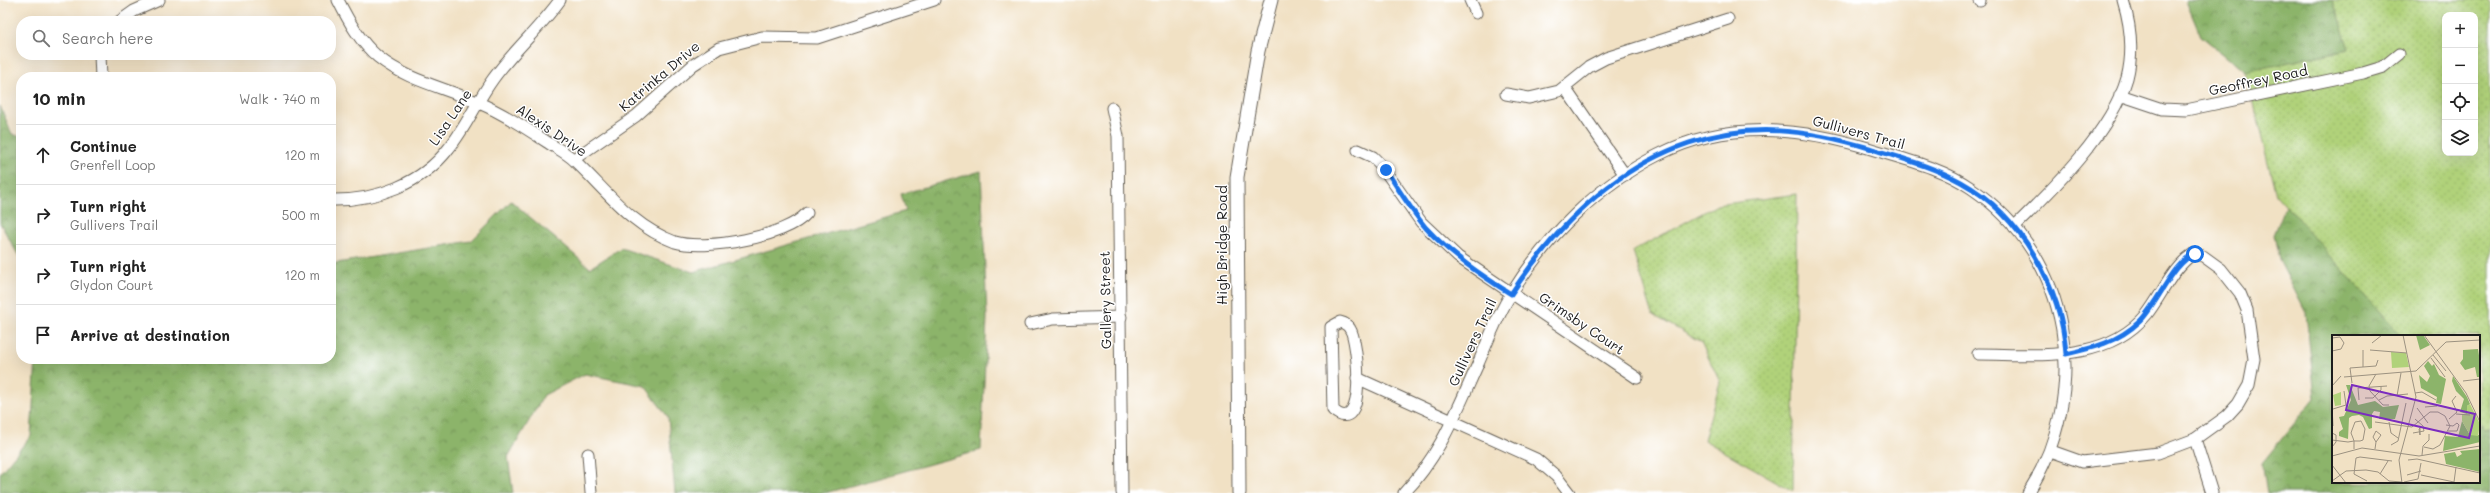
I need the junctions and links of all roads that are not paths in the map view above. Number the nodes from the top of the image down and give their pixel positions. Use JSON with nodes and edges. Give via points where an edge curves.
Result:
{"nodes":[{"id":1,"x":159,"y":0,"type":"edge"},
{"id":2,"x":338,"y":0,"type":"edge"},
{"id":3,"x":560,"y":0,"type":"edge"},
{"id":4,"x":934,"y":0,"type":"edge"},
{"id":5,"x":1272,"y":0,"type":"edge"},
{"id":6,"x":1470,"y":0,"type":"edge"},
{"id":7,"x":2123,"y":0,"type":"edge"},
{"id":8,"x":912,"y":3,"type":"edge"},
{"id":9,"x":1476,"y":13,"type":"dead end"},
{"id":10,"x":126,"y":16,"type":"edge"},
{"id":11,"x":1728,"y":19,"type":"dead end"},
{"id":12,"x":2398,"y":54,"type":"dead end"},
{"id":13,"x":100,"y":60,"type":"edge"},
{"id":14,"x":101,"y":72,"type":"edge"},
{"id":15,"x":1565,"y":88,"type":"junction"},
{"id":16,"x":1506,"y":94,"type":"dead end"},
{"id":17,"x":2120,"y":95,"type":"junction"},
{"id":18,"x":479,"y":103,"type":"junction"},
{"id":19,"x":1112,"y":108,"type":"dead end"},
{"id":20,"x":1358,"y":150,"type":"dead end"},
{"id":21,"x":574,"y":159,"type":"junction"},
{"id":22,"x":1625,"y":175,"type":"junction"},
{"id":23,"x":336,"y":199,"type":"edge"},
{"id":24,"x":806,"y":213,"type":"dead end"},
{"id":25,"x":2014,"y":227,"type":"junction"},
{"id":26,"x":1511,"y":294,"type":"junction"},
{"id":27,"x":1121,"y":317,"type":"junction"},
{"id":28,"x":1030,"y":324,"type":"dead end"},
{"id":29,"x":1978,"y":354,"type":"dead end"},
{"id":30,"x":2066,"y":354,"type":"junction"},
{"id":31,"x":1357,"y":378,"type":"junction"},
{"id":32,"x":1637,"y":378,"type":"dead end"},
{"id":33,"x":1453,"y":420,"type":"junction"},
{"id":34,"x":2195,"y":439,"type":"junction"},
{"id":35,"x":2051,"y":450,"type":"junction"},
{"id":36,"x":588,"y":454,"type":"dead end"},
{"id":37,"x":591,"y":493,"type":"edge"},
{"id":38,"x":1122,"y":493,"type":"edge"},
{"id":39,"x":1239,"y":493,"type":"edge"},
{"id":40,"x":1404,"y":493,"type":"edge"},
{"id":41,"x":1569,"y":493,"type":"edge"},
{"id":42,"x":2028,"y":493,"type":"edge"},
{"id":43,"x":2212,"y":493,"type":"edge"}],
"edges":[{"from":1,"to":10,"type":"street","via":[[134,10]]},
{"from":2,"to":18,"type":"street","name":"Alexis Drive","via":[[363,41],[390,66],[417,81]]},
{"from":3,"to":18,"type":"street","name":"Lisa Lane","via":[[494,77]]},
{"from":4,"to":8,"type":"street","name":"Katrinka Drive"},
{"from":5,"to":39,"type":"street","name":"High Bridge Road","via":[[1258,52],[1237,177]]},
{"from":6,"to":9,"type":"street"},
{"from":7,"to":17,"type":"street","via":[[2131,47],[2127,78]]},
{"from":8,"to":21,"type":"street","name":"Katrinka Drive","via":[[817,38],[762,37],[719,48],[693,65],[636,116]]},
{"from":11,"to":15,"type":"street","via":[[1606,58],[1585,70]]},
{"from":12,"to":17,"type":"street","name":"Geoffrey Road","via":[[2383,67],[2363,73],[2186,110],[2162,109]]},
{"from":13,"to":14,"type":"street"},
{"from":15,"to":16,"type":"street","via":[[1529,98]]},
{"from":15,"to":22,"type":"street"},
{"from":17,"to":25,"type":"street","via":[[2073,166]]},
{"from":18,"to":21,"type":"street","name":"Alexis Drive"},
{"from":18,"to":23,"type":"street","name":"Lisa Lane","via":[[450,148],[435,164],[415,179],[381,194]]},
{"from":19,"to":27,"type":"street","name":"Gallery Street","via":[[1118,136]]},
{"from":20,"to":26,"type":"street","name":"Grimsby Court","via":[[1373,157],[1381,165],[1408,204],[1438,239],[1470,266]]},
{"from":21,"to":24,"type":"street","name":"Alexis Drive","via":[[625,213],[653,232],[685,244],[710,246],[752,238],[791,224]]},
{"from":22,"to":25,"type":"street","name":"Gullivers Trail","via":[[1661,154],[1689,142],[1722,134],[1768,129],[1809,133],[1862,146],[1942,172],[1987,200]]},
{"from":22,"to":26,"type":"street","name":"Gullivers Trail","via":[[1570,219],[1537,257]]},
{"from":25,"to":30,"type":"street","name":"Gullivers Trail","via":[[2034,257],[2054,298],[2063,329]]},
{"from":26,"to":32,"type":"street","name":"Grimsby Court"},
{"from":26,"to":33,"type":"street","name":"Gullivers Trail"},
{"from":27,"to":28,"type":"street","via":[[1059,318]]},
{"from":27,"to":38,"type":"street","name":"Gallery Street"},
{"from":29,"to":30,"type":"street"},
{"from":30,"to":34,"type":"street","via":[[2102,345],[2132,329],[2146,315],[2188,257],[2198,254],[2214,263],[2228,276],[2244,301],[2251,330],[2254,360],[2249,384],[2238,404],[2227,416]]},
{"from":30,"to":35,"type":"street","name":"Gullivers Trail","via":[[2064,400]]},
{"from":31,"to":31,"type":"street","via":[[1355,407],[1350,414],[1338,415],[1333,410],[1331,327],[1334,324],[1346,324],[1352,334]]},
{"from":31,"to":33,"type":"street"},
{"from":33,"to":40,"type":"street","name":"Gullivers Trail","via":[[1426,469]]},
{"from":33,"to":41,"type":"street","via":[[1536,459],[1556,476]]},
{"from":34,"to":35,"type":"street","via":[[2158,453],[2099,462],[2079,462]]},
{"from":34,"to":43,"type":"street"},
{"from":35,"to":42,"type":"street","name":"Gullivers Trail"},
{"from":36,"to":37,"type":"street"}]}
